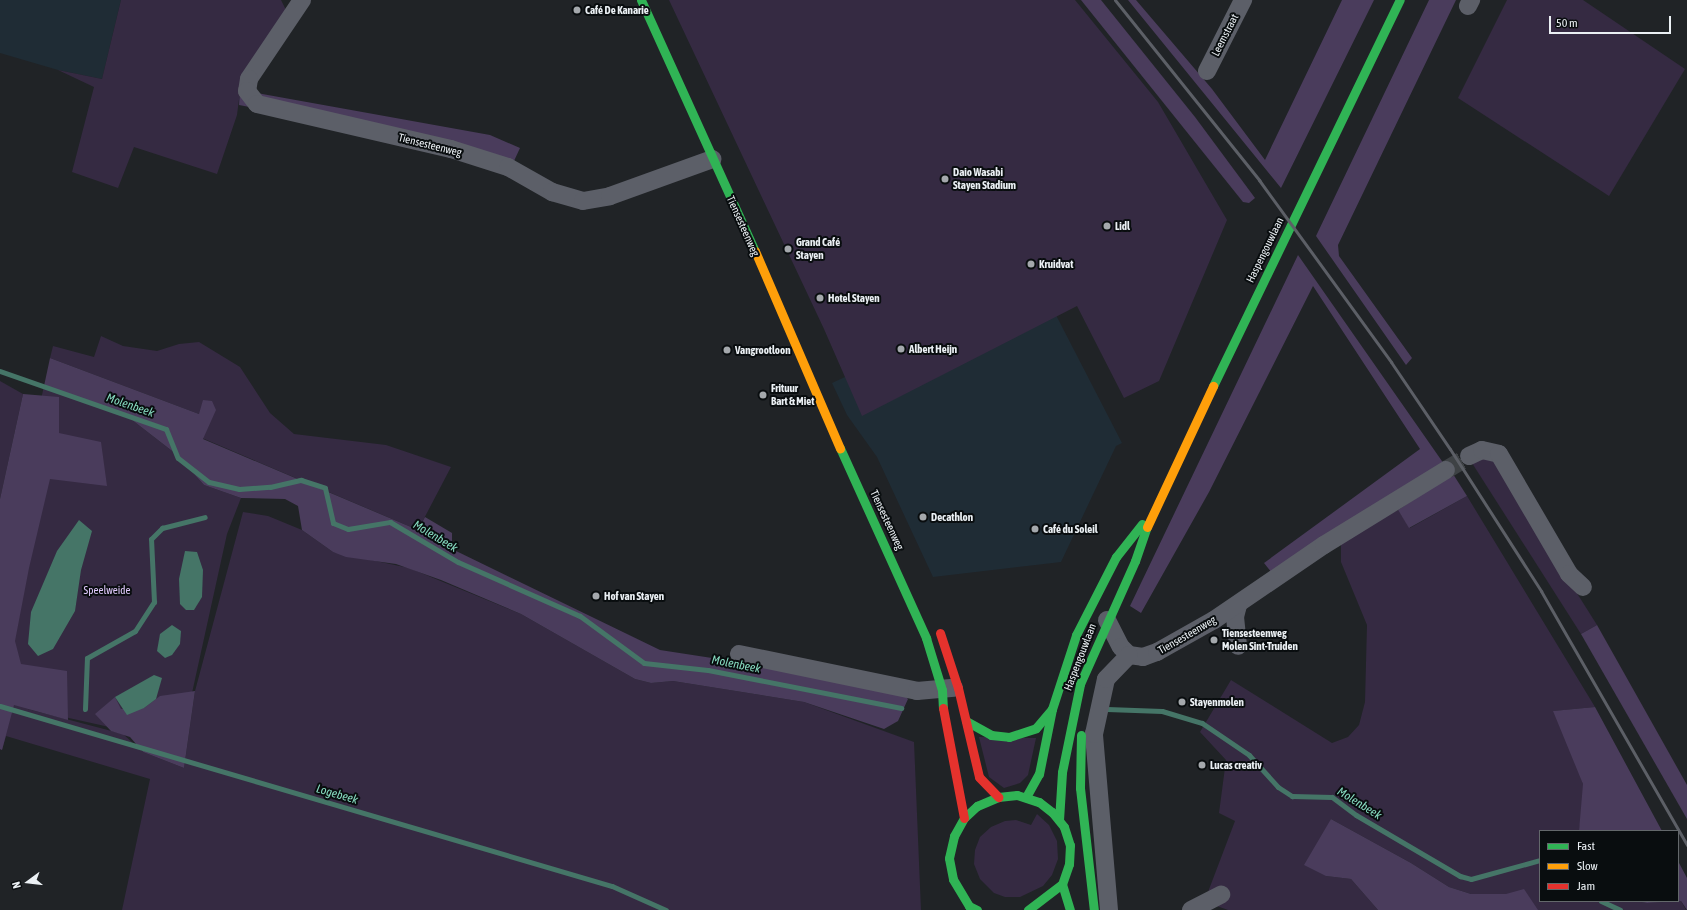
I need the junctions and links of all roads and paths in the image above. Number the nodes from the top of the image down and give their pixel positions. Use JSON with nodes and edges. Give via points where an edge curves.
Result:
{"nodes":[{"id":1,"x":302,"y":0,"type":"edge"},
{"id":2,"x":641,"y":0,"type":"edge"},
{"id":3,"x":1243,"y":0,"type":"edge"},
{"id":4,"x":1400,"y":0,"type":"edge"},
{"id":5,"x":1207,"y":71,"type":"dead end"},
{"id":6,"x":713,"y":159,"type":"junction"},
{"id":7,"x":833,"y":425,"type":"junction"},
{"id":8,"x":1475,"y":453,"type":"tunnel mouth"},
{"id":9,"x":854,"y":454,"type":"dead end"},
{"id":10,"x":1446,"y":470,"type":"tunnel mouth"},
{"id":11,"x":1152,"y":511,"type":"junction"},
{"id":12,"x":1583,"y":587,"type":"dead end"},
{"id":13,"x":1238,"y":605,"type":"junction"},
{"id":14,"x":1107,"y":620,"type":"junction"},
{"id":15,"x":936,"y":625,"type":"dead end"},
{"id":16,"x":1238,"y":646,"type":"dead end"},
{"id":17,"x":1095,"y":653,"type":"junction"},
{"id":18,"x":739,"y":654,"type":"dead end"},
{"id":19,"x":1129,"y":655,"type":"junction"},
{"id":20,"x":1090,"y":687,"type":"dead end"},
{"id":21,"x":950,"y":689,"type":"junction"},
{"id":22,"x":1052,"y":709,"type":"junction"},
{"id":23,"x":966,"y":721,"type":"junction"},
{"id":24,"x":1083,"y":722,"type":"dead end"},
{"id":25,"x":998,"y":797,"type":"junction"},
{"id":26,"x":1026,"y":797,"type":"junction"},
{"id":27,"x":964,"y":818,"type":"junction"},
{"id":28,"x":1059,"y":820,"type":"junction"},
{"id":29,"x":1062,"y":884,"type":"junction"},
{"id":30,"x":1221,"y":895,"type":"dead end"},
{"id":31,"x":972,"y":909,"type":"edge"},
{"id":32,"x":1028,"y":910,"type":"edge"},
{"id":33,"x":1070,"y":910,"type":"edge"},
{"id":34,"x":1094,"y":910,"type":"edge"},
{"id":35,"x":1109,"y":910,"type":"edge"},
{"id":36,"x":1192,"y":910,"type":"edge"}],
"edges":[{"from":1,"to":6,"type":"street","name":"Tiensesteenweg","via":[[249,79],[247,91],[257,104],[451,149],[508,167],[552,192],[583,201],[610,196]]},
{"from":2,"to":6,"type":"main road","name":"Tiensesteenweg"},
{"from":3,"to":5,"type":"street","name":"Leemstraat"},
{"from":4,"to":11,"type":"main road","name":"Haspengouwlaan"},
{"from":6,"to":7,"type":"main road","name":"Tiensesteenweg"},
{"from":7,"to":9,"type":"main road","name":"Tiensesteenweg"},
{"from":7,"to":21,"type":"main road","name":"Tiensesteenweg","via":[[850,471]]},
{"from":8,"to":12,"type":"street","via":[[1499,454],[1569,574]]},
{"from":10,"to":13,"type":"street","name":"Tiensesteenweg","via":[[1324,545]]},
{"from":11,"to":14,"type":"main road","name":"Haspengouwlaan","via":[[1135,561]]},
{"from":11,"to":22,"type":"main road","name":"Haspengouwlaan","via":[[1116,557],[1103,585],[1088,607],[1064,667]]},
{"from":13,"to":16,"type":"street","via":[[1235,617]]},
{"from":13,"to":19,"type":"street","name":"Tiensesteenweg","via":[[1157,652],[1143,657]]},
{"from":14,"to":17,"type":"main road","name":"Haspengouwlaan"},
{"from":14,"to":19,"type":"street","via":[[1121,647]]},
{"from":15,"to":21,"type":"main road","name":"Tiensesteenweg"},
{"from":17,"to":20,"type":"main road"},
{"from":17,"to":28,"type":"main road","name":"Haspengouwlaan","via":[[1080,684],[1071,723],[1062,772]]},
{"from":18,"to":21,"type":"street","via":[[917,691]]},
{"from":19,"to":35,"type":"street","via":[[1106,679],[1094,734]]},
{"from":21,"to":23,"type":"main road","name":"Tiensesteenweg"},
{"from":21,"to":27,"type":"main road","name":"Tiensesteenweg","via":[[944,720]]},
{"from":22,"to":23,"type":"main road","via":[[1036,728],[1009,737],[991,735]]},
{"from":22,"to":26,"type":"main road","name":"Haspengouwlaan","via":[[1040,774]]},
{"from":23,"to":25,"type":"main road","name":"Tiensesteenweg","via":[[979,777]]},
{"from":24,"to":34,"type":"main road","via":[[1079,760],[1080,788]]},
{"from":25,"to":26,"type":"main road"},
{"from":25,"to":27,"type":"main road","via":[[977,806]]},
{"from":26,"to":28,"type":"main road","via":[[1039,802]]},
{"from":27,"to":31,"type":"main road","via":[[950,848],[950,869],[957,889]]},
{"from":28,"to":29,"type":"main road","via":[[1070,845],[1069,864]]},
{"from":29,"to":32,"type":"main road"},
{"from":29,"to":33,"type":"main road"},
{"from":30,"to":36,"type":"street"}]}
